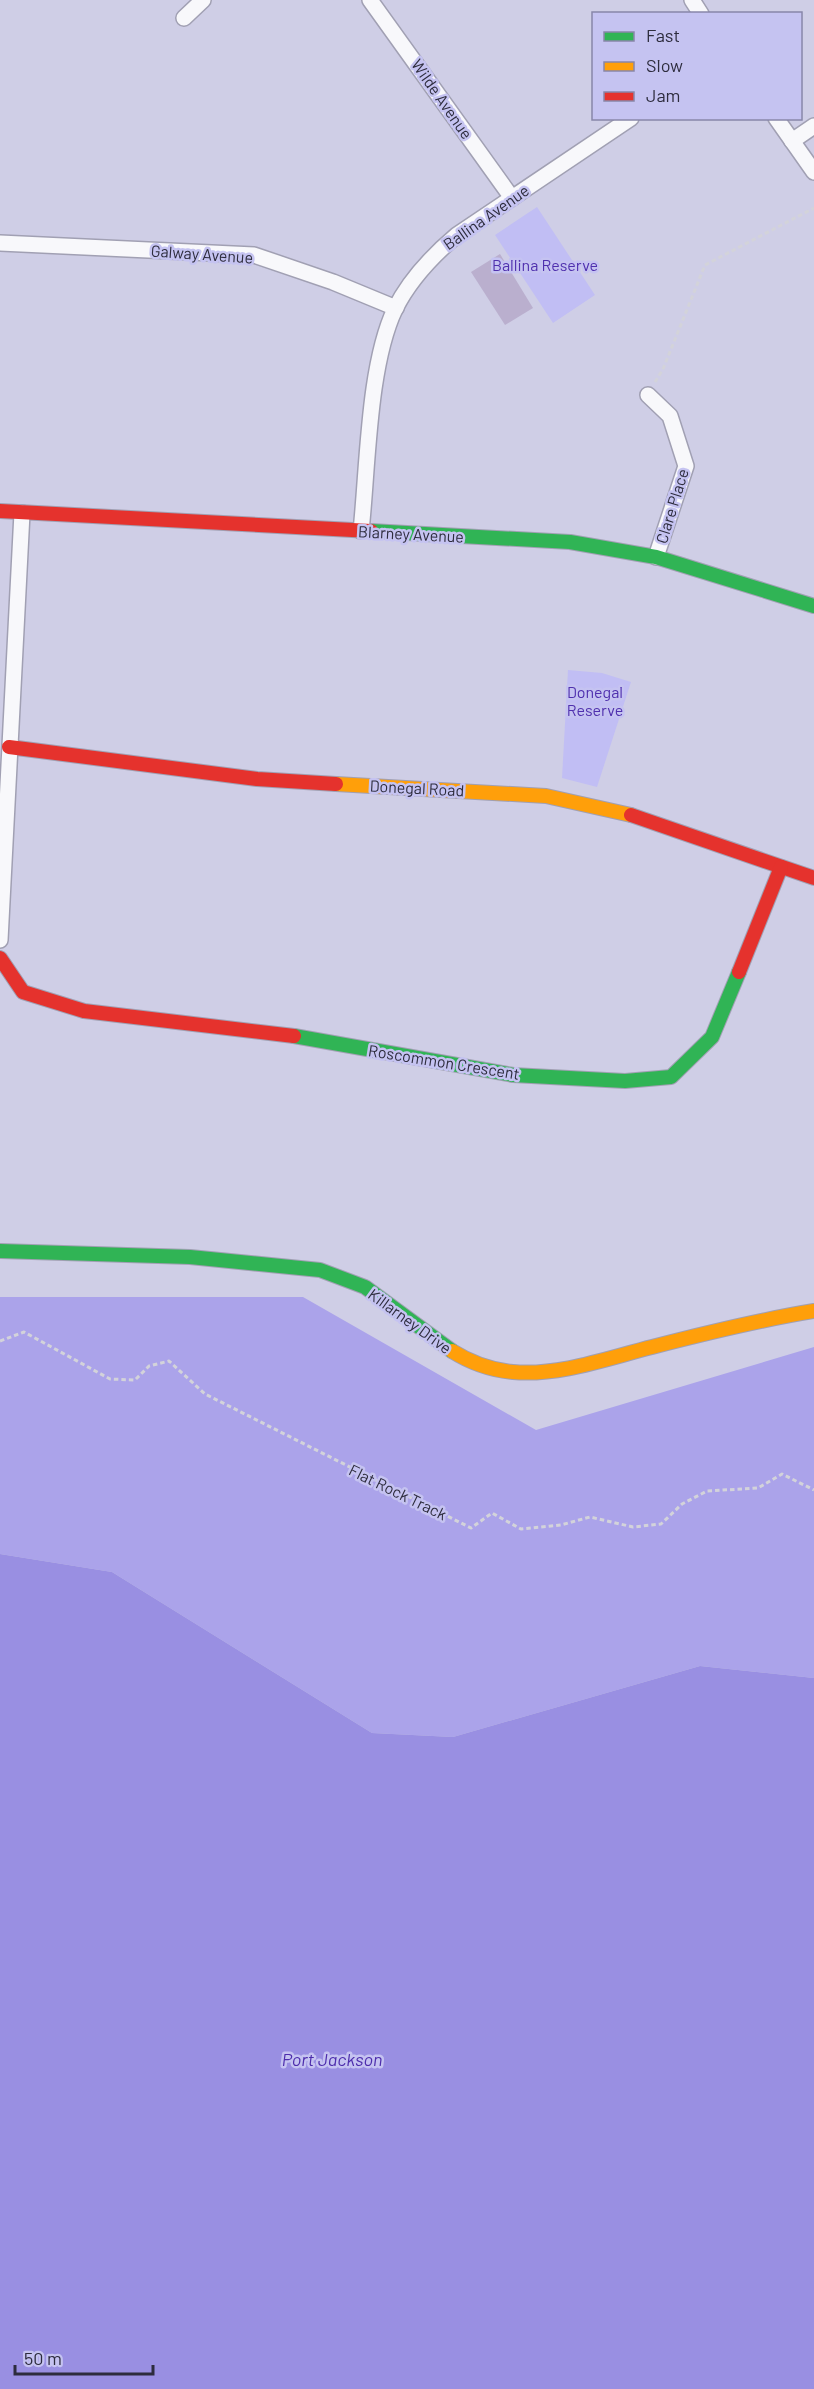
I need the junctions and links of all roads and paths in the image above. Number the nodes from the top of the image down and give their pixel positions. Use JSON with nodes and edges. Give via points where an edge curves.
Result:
{"nodes":[{"id":1,"x":203,"y":0,"type":"edge"},
{"id":2,"x":370,"y":0,"type":"edge"},
{"id":3,"x":184,"y":18,"type":"dead end"},
{"id":4,"x":628,"y":120,"type":"edge"},
{"id":5,"x":777,"y":120,"type":"edge"},
{"id":6,"x":814,"y":126,"type":"edge"},
{"id":7,"x":792,"y":141,"type":"junction"},
{"id":8,"x":814,"y":172,"type":"edge"},
{"id":9,"x":512,"y":198,"type":"junction"},
{"id":10,"x":814,"y":208,"type":"edge"},
{"id":11,"x":0,"y":243,"type":"edge"},
{"id":12,"x":396,"y":308,"type":"junction"},
{"id":13,"x":648,"y":395,"type":"joint"},
{"id":14,"x":0,"y":511,"type":"edge"},
{"id":15,"x":22,"y":513,"type":"junction"},
{"id":16,"x":361,"y":531,"type":"junction"},
{"id":17,"x":656,"y":557,"type":"junction"},
{"id":18,"x":814,"y":606,"type":"edge"},
{"id":19,"x":9,"y":747,"type":"junction"},
{"id":20,"x":781,"y":867,"type":"junction"},
{"id":21,"x":814,"y":878,"type":"edge"},
{"id":22,"x":0,"y":940,"type":"edge"},
{"id":23,"x":0,"y":958,"type":"edge"},
{"id":24,"x":0,"y":1251,"type":"edge"},
{"id":25,"x":814,"y":1311,"type":"edge"},
{"id":26,"x":0,"y":1341,"type":"edge"},
{"id":27,"x":814,"y":1490,"type":"edge"}],
"edges":[{"from":1,"to":3,"type":"street"},
{"from":2,"to":9,"type":"street","name":"Wilde Avenue"},
{"from":4,"to":9,"type":"street","name":"Ballina Avenue"},
{"from":5,"to":7,"type":"street"},
{"from":6,"to":7,"type":"street"},
{"from":7,"to":8,"type":"street"},
{"from":9,"to":12,"type":"street","name":"Ballina Avenue","via":[[434,255]]},
{"from":10,"to":13,"type":"path","via":[[705,265],[663,369]]},
{"from":11,"to":12,"type":"street","name":"Galway Avenue","via":[[254,255]]},
{"from":12,"to":16,"type":"street","name":"Ballina Avenue","via":[[377,372]]},
{"from":13,"to":17,"type":"street","name":"Clare Place","via":[[670,416],[686,466]]},
{"from":14,"to":15,"type":"street","name":"Blarney Avenue"},
{"from":15,"to":16,"type":"street","name":"Blarney Avenue"},
{"from":15,"to":19,"type":"street"},
{"from":16,"to":17,"type":"street","name":"Blarney Avenue","via":[[570,542]]},
{"from":17,"to":18,"type":"street","name":"Blarney Avenue"},
{"from":19,"to":20,"type":"street","name":"Donegal Road","via":[[257,779],[546,796],[622,812]]},
{"from":19,"to":22,"type":"street"},
{"from":20,"to":21,"type":"street","name":"Donegal Road"},
{"from":20,"to":23,"type":"street","name":"Roscommon Crescent","via":[[712,1037],[672,1077],[625,1082],[513,1075],[286,1035],[84,1011],[24,992]]},
{"from":24,"to":25,"type":"street","name":"Killarney Drive","via":[[192,1256],[312,1269],[343,1277],[378,1294],[441,1346],[475,1365],[512,1372],[559,1371],[754,1320]]},
{"from":26,"to":27,"type":"path","name":"Flat Rock Track","via":[[24,1332],[110,1379],[135,1380],[149,1366],[169,1360],[205,1394],[471,1528],[492,1513],[521,1529],[561,1526],[590,1517],[633,1527],[661,1524],[682,1503],[707,1491],[758,1488],[782,1474]]}]}
